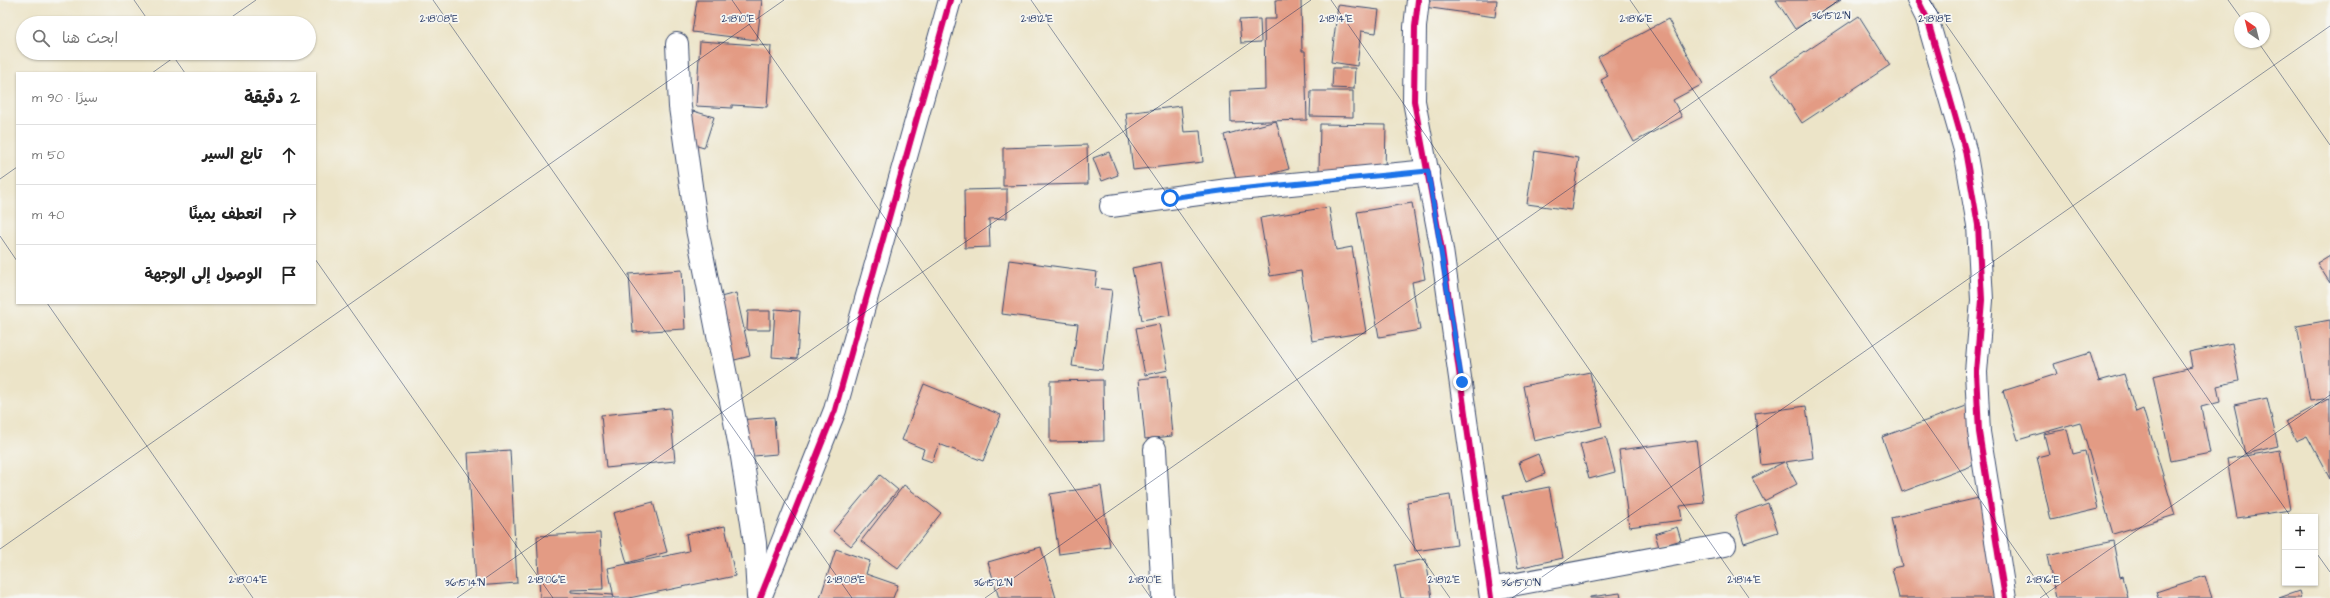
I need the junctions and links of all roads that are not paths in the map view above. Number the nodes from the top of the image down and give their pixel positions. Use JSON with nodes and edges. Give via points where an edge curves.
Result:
{"nodes":[{"id":1,"x":950,"y":0,"type":"edge"},
{"id":2,"x":1418,"y":0,"type":"edge"},
{"id":3,"x":1918,"y":0,"type":"edge"},
{"id":4,"x":677,"y":44,"type":"dead end"},
{"id":5,"x":1428,"y":171,"type":"junction"},
{"id":6,"x":1111,"y":206,"type":"dead end"},
{"id":7,"x":1156,"y":449,"type":"dead end"},
{"id":8,"x":1725,"y":545,"type":"dead end"},
{"id":9,"x":1490,"y":593,"type":"edge"},
{"id":10,"x":759,"y":598,"type":"edge"},
{"id":11,"x":1163,"y":598,"type":"edge"},
{"id":12,"x":2004,"y":598,"type":"edge"}],
"edges":[{"from":1,"to":10,"type":"street","via":[[835,410]]},
{"from":2,"to":5,"type":"street","via":[[1414,101]]},
{"from":3,"to":12,"type":"street","via":[[1927,18],[1966,150],[1978,225],[1982,300],[1976,372],[1979,432]]},
{"from":4,"to":10,"type":"street","via":[[680,107],[697,229],[742,456],[755,544]]},
{"from":5,"to":6,"type":"street","via":[[1228,190]]},
{"from":5,"to":9,"type":"street","via":[[1460,366]]},
{"from":7,"to":11,"type":"street"},
{"from":8,"to":9,"type":"street"}]}
